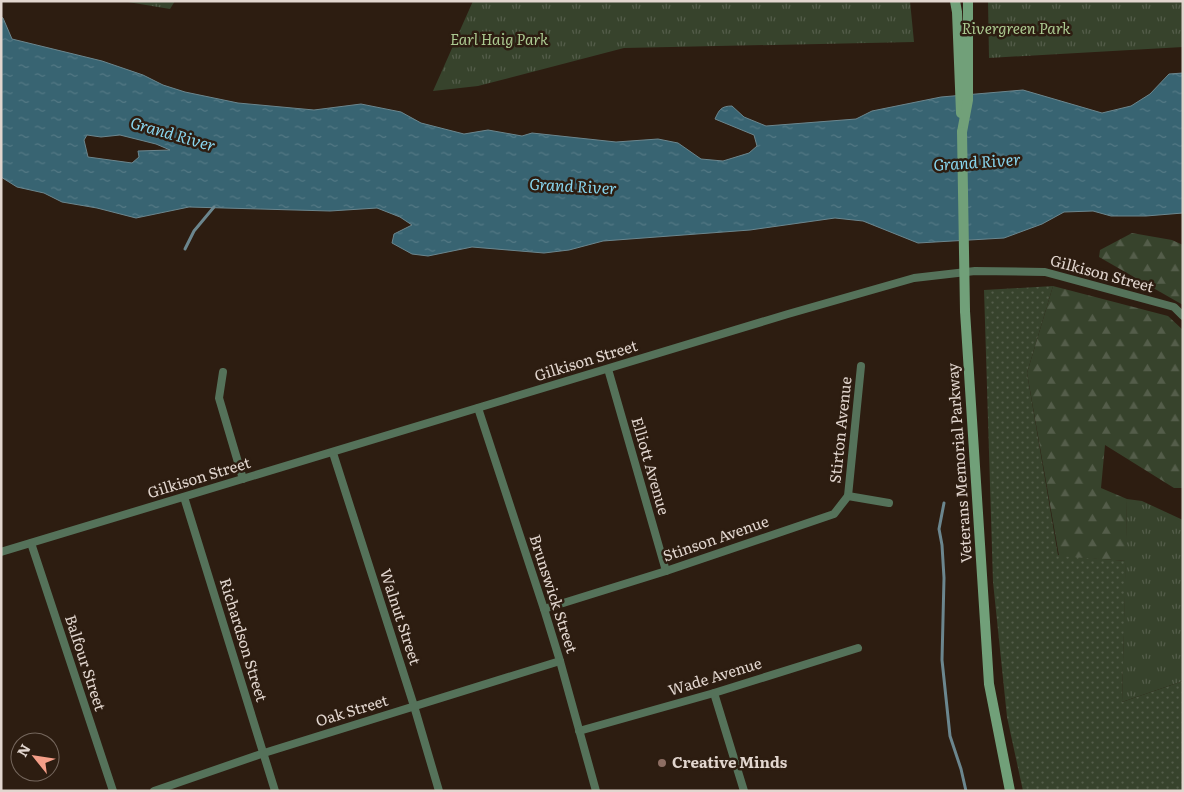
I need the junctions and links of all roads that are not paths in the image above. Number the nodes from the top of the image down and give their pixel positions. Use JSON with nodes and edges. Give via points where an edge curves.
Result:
{"nodes":[{"id":1,"x":962,"y":6,"type":"edge"},
{"id":2,"x":1183,"y":316,"type":"edge"},
{"id":3,"x":861,"y":366,"type":"dead end"},
{"id":4,"x":608,"y":369,"type":"junction"},
{"id":5,"x":223,"y":372,"type":"dead end"},
{"id":6,"x":478,"y":408,"type":"junction"},
{"id":7,"x":333,"y":452,"type":"junction"},
{"id":8,"x":242,"y":479,"type":"junction"},
{"id":9,"x":184,"y":496,"type":"junction"},
{"id":10,"x":848,"y":496,"type":"junction"},
{"id":11,"x":889,"y":503,"type":"dead end"},
{"id":12,"x":31,"y":543,"type":"junction"},
{"id":13,"x":1,"y":552,"type":"edge"},
{"id":14,"x":666,"y":571,"type":"junction"},
{"id":15,"x":544,"y":609,"type":"junction"},
{"id":16,"x":858,"y":648,"type":"dead end"},
{"id":17,"x":560,"y":661,"type":"junction"},
{"id":18,"x":714,"y":693,"type":"junction"},
{"id":19,"x":414,"y":706,"type":"junction"},
{"id":20,"x":579,"y":731,"type":"junction"},
{"id":21,"x":264,"y":753,"type":"junction"},
{"id":22,"x":113,"y":791,"type":"edge"},
{"id":23,"x":154,"y":791,"type":"edge"},
{"id":24,"x":275,"y":791,"type":"edge"},
{"id":25,"x":439,"y":791,"type":"edge"},
{"id":26,"x":596,"y":791,"type":"edge"},
{"id":27,"x":744,"y":791,"type":"edge"},
{"id":28,"x":1010,"y":791,"type":"edge"}],
"edges":[{"from":1,"to":28,"type":"main road","name":"Veterans Memorial Parkway","bridge":true,"via":[[968,100],[962,132],[965,311],[989,684]]},
{"from":2,"to":4,"type":"street","name":"Gilkison Street","via":[[1174,306],[1045,272],[974,271],[914,278]]},
{"from":3,"to":10,"type":"street","name":"Stirton Avenue"},
{"from":4,"to":6,"type":"street","name":"Gilkison Street"},
{"from":4,"to":14,"type":"street","name":"Elliott Avenue"},
{"from":5,"to":8,"type":"street","via":[[219,398]]},
{"from":6,"to":7,"type":"street","name":"Gilkison Street"},
{"from":6,"to":15,"type":"street","name":"Brunswick Street"},
{"from":7,"to":8,"type":"street","name":"Gilkison Street"},
{"from":7,"to":19,"type":"street","name":"Walnut Street"},
{"from":8,"to":9,"type":"street","name":"Gilkison Street"},
{"from":9,"to":12,"type":"street","name":"Gilkison Street"},
{"from":9,"to":21,"type":"street","name":"Richardson Street"},
{"from":10,"to":11,"type":"street"},
{"from":10,"to":14,"type":"street","name":"Stinson Avenue","via":[[834,514]]},
{"from":12,"to":13,"type":"street","name":"Gilkison Street"},
{"from":12,"to":22,"type":"street","name":"Balfour Street"},
{"from":14,"to":15,"type":"street","name":"Stinson Avenue"},
{"from":15,"to":17,"type":"street","name":"Brunswick Street"},
{"from":16,"to":18,"type":"street","name":"Wade Avenue"},
{"from":17,"to":19,"type":"street","name":"Oak Street"},
{"from":17,"to":20,"type":"street","name":"Brunswick Street"},
{"from":18,"to":20,"type":"street","name":"Wade Avenue"},
{"from":18,"to":27,"type":"street"},
{"from":19,"to":21,"type":"street","name":"Oak Street"},
{"from":19,"to":25,"type":"street","name":"Walnut Street"},
{"from":20,"to":26,"type":"street","name":"Brunswick Street"},
{"from":21,"to":23,"type":"street","name":"Oak Street"},
{"from":21,"to":24,"type":"street","name":"Richardson Street"}]}
